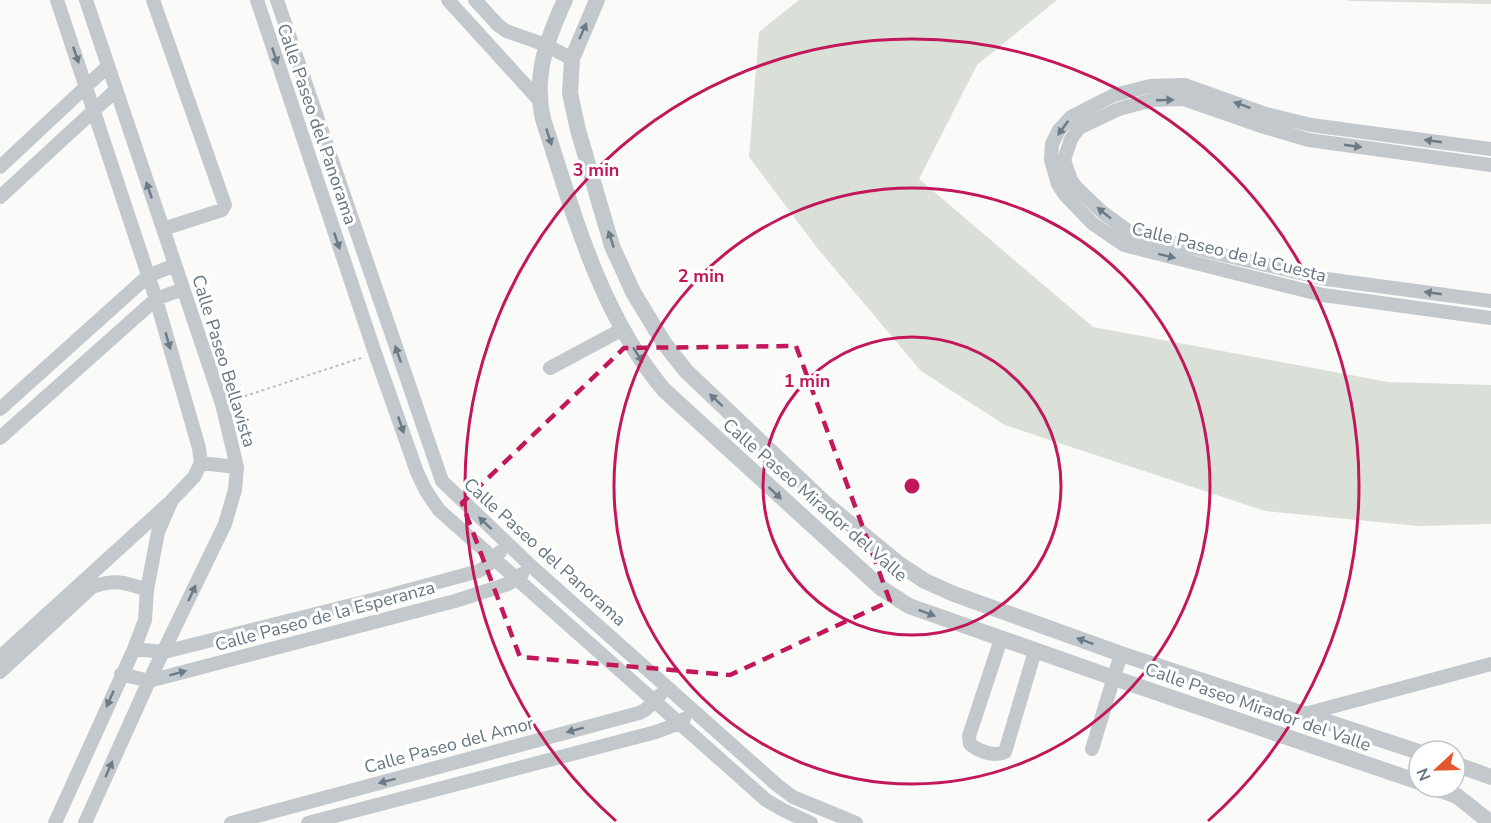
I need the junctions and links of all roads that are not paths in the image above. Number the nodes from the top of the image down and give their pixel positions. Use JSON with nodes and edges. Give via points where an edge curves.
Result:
{"nodes":[{"id":1,"x":57,"y":0,"type":"edge"},
{"id":2,"x":86,"y":0,"type":"edge"},
{"id":3,"x":153,"y":0,"type":"edge"},
{"id":4,"x":257,"y":0,"type":"edge"},
{"id":5,"x":277,"y":0,"type":"edge"},
{"id":6,"x":448,"y":0,"type":"edge"},
{"id":7,"x":475,"y":0,"type":"edge"},
{"id":8,"x":565,"y":0,"type":"edge"},
{"id":9,"x":597,"y":0,"type":"edge"},
{"id":10,"x":546,"y":45,"type":"junction"},
{"id":11,"x":572,"y":59,"type":"junction"},
{"id":12,"x":108,"y":66,"type":"junction"},
{"id":13,"x":86,"y":86,"type":"junction"},
{"id":14,"x":116,"y":90,"type":"junction"},
{"id":15,"x":539,"y":100,"type":"junction"},
{"id":16,"x":94,"y":111,"type":"junction"},
{"id":17,"x":1264,"y":120,"type":"junction"},
{"id":18,"x":1491,"y":149,"type":"edge"},
{"id":19,"x":1491,"y":165,"type":"edge"},
{"id":20,"x":0,"y":167,"type":"edge"},
{"id":21,"x":1070,"y":191,"type":"junction"},
{"id":22,"x":0,"y":197,"type":"edge"},
{"id":23,"x":163,"y":230,"type":"junction"},
{"id":24,"x":175,"y":265,"type":"junction"},
{"id":25,"x":148,"y":276,"type":"junction"},
{"id":26,"x":1326,"y":279,"type":"junction"},
{"id":27,"x":183,"y":289,"type":"junction"},
{"id":28,"x":1323,"y":295,"type":"junction"},
{"id":29,"x":156,"y":299,"type":"junction"},
{"id":30,"x":1491,"y":301,"type":"edge"},
{"id":31,"x":1491,"y":318,"type":"edge"},
{"id":32,"x":621,"y":330,"type":"junction"},
{"id":33,"x":550,"y":368,"type":"dead end"},
{"id":34,"x":0,"y":409,"type":"edge"},
{"id":35,"x":0,"y":438,"type":"edge"},
{"id":36,"x":201,"y":464,"type":"junction"},
{"id":37,"x":237,"y":466,"type":"junction"},
{"id":38,"x":172,"y":500,"type":"junction"},
{"id":39,"x":826,"y":504,"type":"junction"},
{"id":40,"x":808,"y":524,"type":"junction"},
{"id":41,"x":507,"y":544,"type":"junction"},
{"id":42,"x":495,"y":558,"type":"junction"},
{"id":43,"x":531,"y":566,"type":"junction"},
{"id":44,"x":517,"y":579,"type":"junction"},
{"id":45,"x":147,"y":590,"type":"junction"},
{"id":46,"x":1000,"y":639,"type":"junction"},
{"id":47,"x":134,"y":649,"type":"junction"},
{"id":48,"x":1035,"y":651,"type":"junction"},
{"id":49,"x":164,"y":652,"type":"junction"},
{"id":50,"x":1121,"y":654,"type":"junction"},
{"id":51,"x":0,"y":657,"type":"edge"},
{"id":52,"x":1491,"y":664,"type":"edge"},
{"id":53,"x":0,"y":672,"type":"edge"},
{"id":54,"x":121,"y":674,"type":"junction"},
{"id":55,"x":1114,"y":678,"type":"junction"},
{"id":56,"x":149,"y":681,"type":"junction"},
{"id":57,"x":667,"y":687,"type":"junction"},
{"id":58,"x":656,"y":700,"type":"junction"},
{"id":59,"x":693,"y":711,"type":"junction"},
{"id":60,"x":1305,"y":714,"type":"junction"},
{"id":61,"x":680,"y":723,"type":"junction"},
{"id":62,"x":1407,"y":748,"type":"edge"},
{"id":63,"x":1092,"y":749,"type":"dead end"},
{"id":64,"x":1467,"y":768,"type":"edge"},
{"id":65,"x":1491,"y":777,"type":"edge"},
{"id":66,"x":1407,"y":778,"type":"edge"},
{"id":67,"x":1461,"y":799,"type":"edge"},
{"id":68,"x":848,"y":822,"type":"edge"},
{"id":69,"x":55,"y":823,"type":"edge"},
{"id":70,"x":86,"y":823,"type":"edge"},
{"id":71,"x":231,"y":823,"type":"edge"},
{"id":72,"x":308,"y":823,"type":"edge"},
{"id":73,"x":811,"y":823,"type":"edge"},
{"id":74,"x":1491,"y":823,"type":"edge"}],
"edges":[{"from":1,"to":13,"type":"street","one_way":true},
{"from":2,"to":12,"type":"street","name":"Calle Paseo Bellavista"},
{"from":3,"to":23,"type":"street","via":[[225,205],[222,210]]},
{"from":4,"to":42,"type":"street","name":"Calle Paseo del Panorama","one_way":true,"via":[[417,471],[439,510]]},
{"from":41,"to":5,"type":"street","name":"Calle Paseo del Panorama","one_way":true,"via":[[447,488],[438,472]]},
{"from":6,"to":15,"type":"street"},
{"from":7,"to":10,"type":"street","via":[[506,31]]},
{"from":8,"to":10,"type":"street","name":"Calle Paseo Mirador del Valle"},
{"from":11,"to":9,"type":"street","name":"Calle Paseo Mirador del Valle","one_way":true},
{"from":10,"to":11,"type":"street"},
{"from":10,"to":15,"type":"street","name":"Calle Paseo Mirador del Valle"},
{"from":39,"to":11,"type":"street","name":"Calle Paseo Mirador del Valle","one_way":true,"via":[[686,371],[639,302],[612,246],[578,130],[570,93]]},
{"from":12,"to":13,"type":"street"},
{"from":12,"to":14,"type":"street","name":"Calle Paseo Bellavista"},
{"from":13,"to":16,"type":"street"},
{"from":13,"to":20,"type":"street"},
{"from":14,"to":16,"type":"street"},
{"from":23,"to":14,"type":"street","name":"Calle Paseo Bellavista","one_way":true},
{"from":15,"to":32,"type":"street","name":"Calle Paseo Mirador del Valle","one_way":true,"via":[[588,255]]},
{"from":16,"to":22,"type":"street"},
{"from":16,"to":25,"type":"street"},
{"from":18,"to":17,"type":"street","name":"Calle Paseo de la Cuesta","one_way":true},
{"from":17,"to":19,"type":"street","name":"Calle Paseo de la Cuesta","one_way":true,"via":[[1309,140]]},
{"from":17,"to":21,"type":"street","name":"Calle Paseo de la Cuesta","via":[[1185,85],[1150,86],[1114,95],[1071,117],[1059,130],[1051,160],[1058,184]]},
{"from":26,"to":21,"type":"street","name":"Calle Paseo de la Cuesta","one_way":true,"via":[[1131,233]]},
{"from":21,"to":28,"type":"street","name":"Calle Paseo de la Cuesta","one_way":true,"via":[[1092,223],[1124,245]]},
{"from":23,"to":24,"type":"street","name":"Calle Paseo Bellavista"},
{"from":24,"to":25,"type":"street"},
{"from":24,"to":27,"type":"street","name":"Calle Paseo Bellavista"},
{"from":25,"to":29,"type":"street"},
{"from":25,"to":34,"type":"street"},
{"from":26,"to":28,"type":"street"},
{"from":30,"to":26,"type":"street","name":"Calle Paseo de la Cuesta","one_way":true},
{"from":27,"to":29,"type":"street"},
{"from":27,"to":37,"type":"street","name":"Calle Paseo Bellavista","via":[[222,404]]},
{"from":28,"to":31,"type":"street","name":"Calle Paseo de la Cuesta"},
{"from":29,"to":35,"type":"street"},
{"from":29,"to":36,"type":"street","one_way":true,"via":[[200,448]]},
{"from":32,"to":33,"type":"street"},
{"from":32,"to":40,"type":"street","name":"Calle Paseo Mirador del Valle","one_way":true,"via":[[664,390]]},
{"from":36,"to":37,"type":"street"},
{"from":36,"to":38,"type":"street"},
{"from":49,"to":37,"type":"street","name":"Calle Paseo Bellavista","one_way":true,"via":[[225,524]]},
{"from":38,"to":45,"type":"street","via":[[158,532]]},
{"from":38,"to":51,"type":"street"},
{"from":39,"to":40,"type":"street"},
{"from":50,"to":39,"type":"street","name":"Calle Paseo Mirador del Valle","one_way":true,"via":[[925,581]]},
{"from":40,"to":46,"type":"street","name":"Calle Paseo Mirador del Valle","one_way":true,"via":[[881,588],[909,606]]},
{"from":41,"to":42,"type":"street","name":"Calle Paseo de la Esperanza"},
{"from":41,"to":43,"type":"street","name":"Calle Paseo del Panorama"},
{"from":42,"to":44,"type":"street","name":"Calle Paseo del Panorama"},
{"from":42,"to":49,"type":"street","name":"Calle Paseo de la Esperanza","via":[[469,574]]},
{"from":43,"to":44,"type":"street","name":"Calle Paseo de la Esperanza"},
{"from":43,"to":57,"type":"street","name":"Calle Paseo del Panorama"},
{"from":56,"to":44,"type":"street","name":"Calle Paseo de la Esperanza","one_way":true,"via":[[455,601]]},
{"from":44,"to":58,"type":"street","name":"Calle Paseo del Panorama"},
{"from":45,"to":47,"type":"street","via":[[145,620]]},
{"from":45,"to":53,"type":"street","via":[[110,581],[92,587]]},
{"from":46,"to":48,"type":"street","name":"Calle Paseo Mirador del Valle"},
{"from":46,"to":48,"type":"street","via":[[969,736],[975,748],[995,755],[1005,752]]},
{"from":47,"to":49,"type":"street","name":"Calle Paseo de la Esperanza"},
{"from":47,"to":54,"type":"street"},
{"from":48,"to":55,"type":"street","name":"Calle Paseo Mirador del Valle"},
{"from":49,"to":56,"type":"street","name":"Calle Paseo Bellavista"},
{"from":50,"to":55,"type":"street"},
{"from":50,"to":60,"type":"street","name":"Calle Paseo Mirador del Valle"},
{"from":52,"to":60,"type":"street"},
{"from":54,"to":56,"type":"street","name":"Calle Paseo de la Esperanza"},
{"from":54,"to":69,"type":"street","one_way":true},
{"from":55,"to":63,"type":"street"},
{"from":55,"to":66,"type":"street","name":"Calle Paseo Mirador del Valle"},
{"from":70,"to":56,"type":"street","name":"Calle Paseo Bellavista","one_way":true},
{"from":57,"to":58,"type":"street","name":"Calle Paseo del Amor"},
{"from":57,"to":59,"type":"street","name":"Calle Paseo del Panorama"},
{"from":58,"to":61,"type":"street","name":"Calle Paseo del Panorama"},
{"from":58,"to":71,"type":"street","name":"Calle Paseo del Amor","one_way":true,"via":[[639,713]]},
{"from":59,"to":61,"type":"street"},
{"from":59,"to":68,"type":"street","name":"Calle Paseo del Panorama","via":[[793,797]]},
{"from":60,"to":62,"type":"street","name":"Calle Paseo Mirador del Valle"},
{"from":61,"to":72,"type":"street"},
{"from":61,"to":73,"type":"street","name":"Calle Paseo del Panorama","via":[[766,800]]},
{"from":64,"to":65,"type":"street"},
{"from":67,"to":74,"type":"street"}]}
